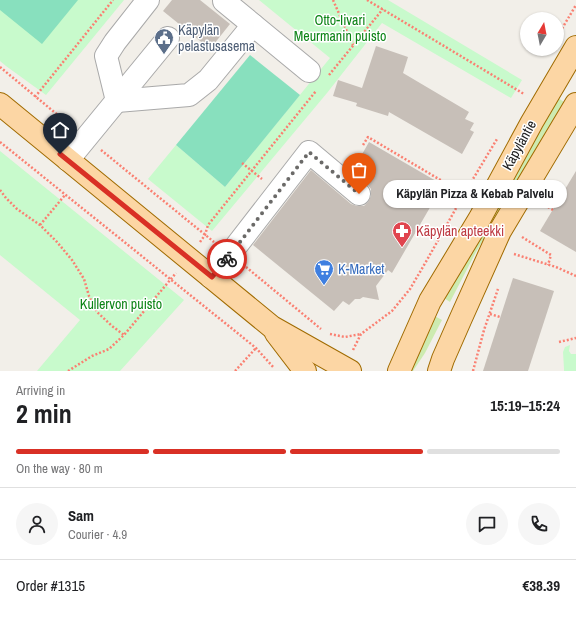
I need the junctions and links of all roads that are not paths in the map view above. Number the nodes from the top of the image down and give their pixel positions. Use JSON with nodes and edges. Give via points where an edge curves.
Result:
{"nodes":[{"id":1,"x":148,"y":0,"type":"edge"},
{"id":2,"x":224,"y":0,"type":"edge"},
{"id":3,"x":253,"y":25,"type":"junction"},
{"id":4,"x":168,"y":38,"type":"dead end"},
{"id":5,"x":573,"y":60,"type":"edge"},
{"id":6,"x":318,"y":79,"type":"road end"},
{"id":7,"x":117,"y":101,"type":"junction"},
{"id":8,"x":0,"y":104,"type":"edge"},
{"id":9,"x":576,"y":104,"type":"edge"},
{"id":10,"x":68,"y":160,"type":"junction"},
{"id":11,"x":359,"y":194,"type":"dead end"},
{"id":12,"x":212,"y":277,"type":"junction"},
{"id":13,"x":272,"y":327,"type":"junction"},
{"id":14,"x":347,"y":369,"type":"edge"},
{"id":15,"x":305,"y":371,"type":"edge"},
{"id":16,"x":399,"y":371,"type":"edge"},
{"id":17,"x":439,"y":371,"type":"edge"}],
"edges":[{"from":1,"to":7,"type":"lane","via":[[106,56]]},
{"from":2,"to":3,"type":"lane"},
{"from":3,"to":6,"type":"lane"},
{"from":3,"to":7,"type":"lane","via":[[208,80],[189,95]]},
{"from":4,"to":7,"type":"lane"},
{"from":5,"to":16,"type":"main road","name":"Käpyläntie","via":[[532,122],[480,218],[430,301]]},
{"from":7,"to":10,"type":"lane"},
{"from":8,"to":10,"type":"main road"},
{"from":9,"to":17,"type":"main road","name":"Käpyläntie","via":[[500,230]]},
{"from":10,"to":12,"type":"main road"},
{"from":11,"to":12,"type":"lane","via":[[309,152]]},
{"from":12,"to":13,"type":"main road"},
{"from":13,"to":14,"type":"main road"},
{"from":13,"to":15,"type":"main road"}]}
